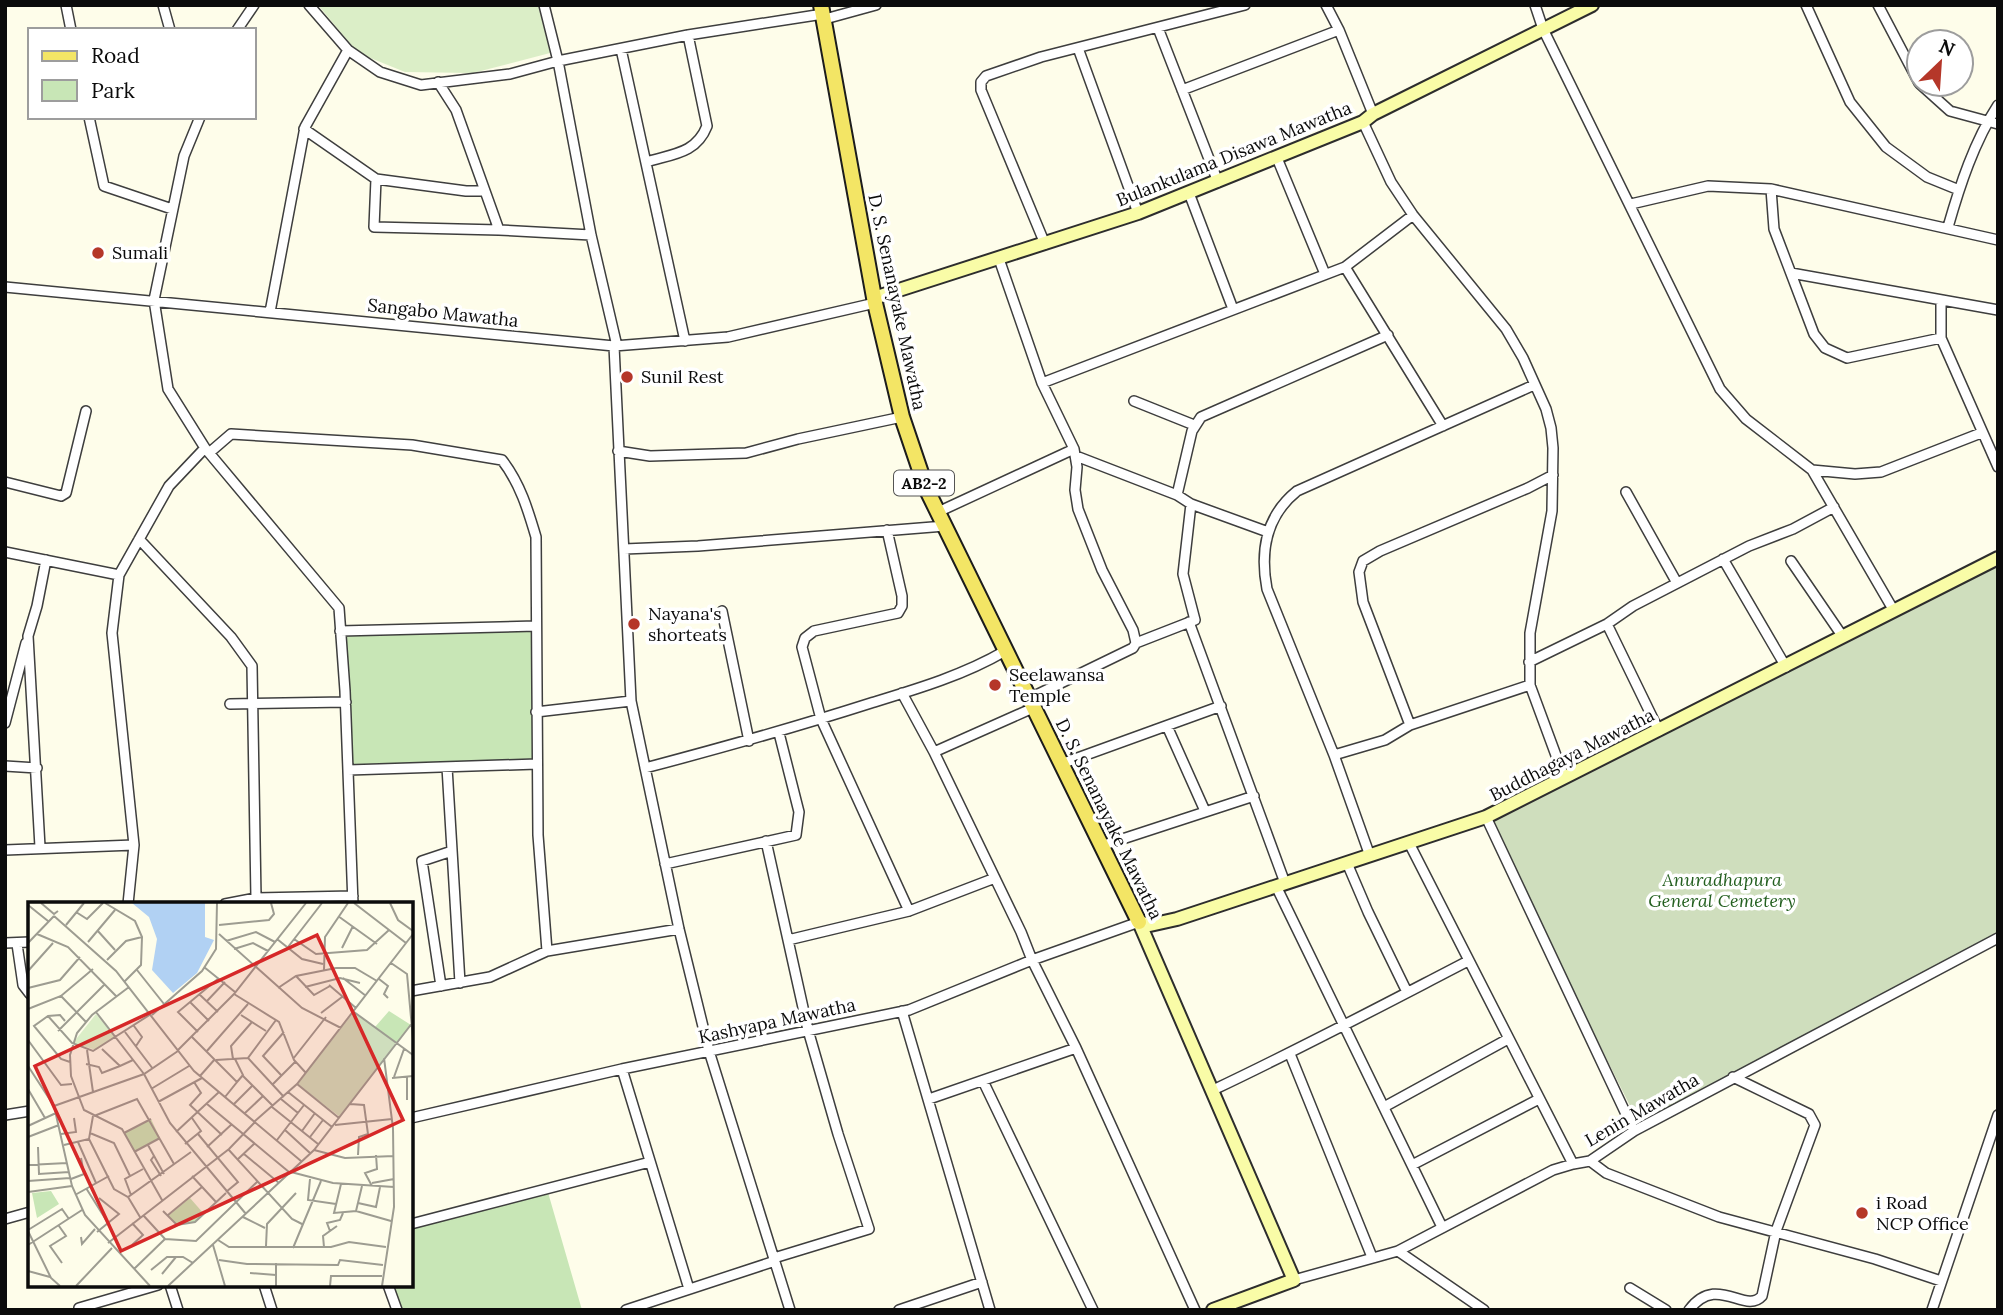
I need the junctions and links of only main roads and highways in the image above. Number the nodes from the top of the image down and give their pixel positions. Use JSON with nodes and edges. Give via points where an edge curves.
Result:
{"nodes":[{"id":1,"x":1592,"y":5,"type":"edge"},
{"id":2,"x":823,"y":13,"type":"edge"},
{"id":3,"x":874,"y":301,"type":"junction"},
{"id":4,"x":1998,"y":558,"type":"edge"},
{"id":5,"x":1139,"y":922,"type":"junction"},
{"id":6,"x":1294,"y":1280,"type":"joint"},
{"id":7,"x":1213,"y":1310,"type":"edge"}],
"edges":[{"from":1,"to":3,"type":"main road","name":"Bulankulama Disawa Mawatha","via":[[1368,118],[1277,158],[1138,213]]},
{"from":2,"to":3,"type":"main road","name":"D. S. Senanayake Mawatha","number":"AB2-2"},
{"from":3,"to":5,"type":"main road","name":"D. S. Senanayake Mawatha","number":"AB2-2","via":[[916,462]]},
{"from":4,"to":5,"type":"main road","name":"Buddhagaya Mawatha","via":[[1486,817],[1158,924]]},
{"from":5,"to":6,"type":"main road","name":"D. S. Senanayake Mawatha"},
{"from":6,"to":7,"type":"main road","name":"Lenin Mawatha"}]}
